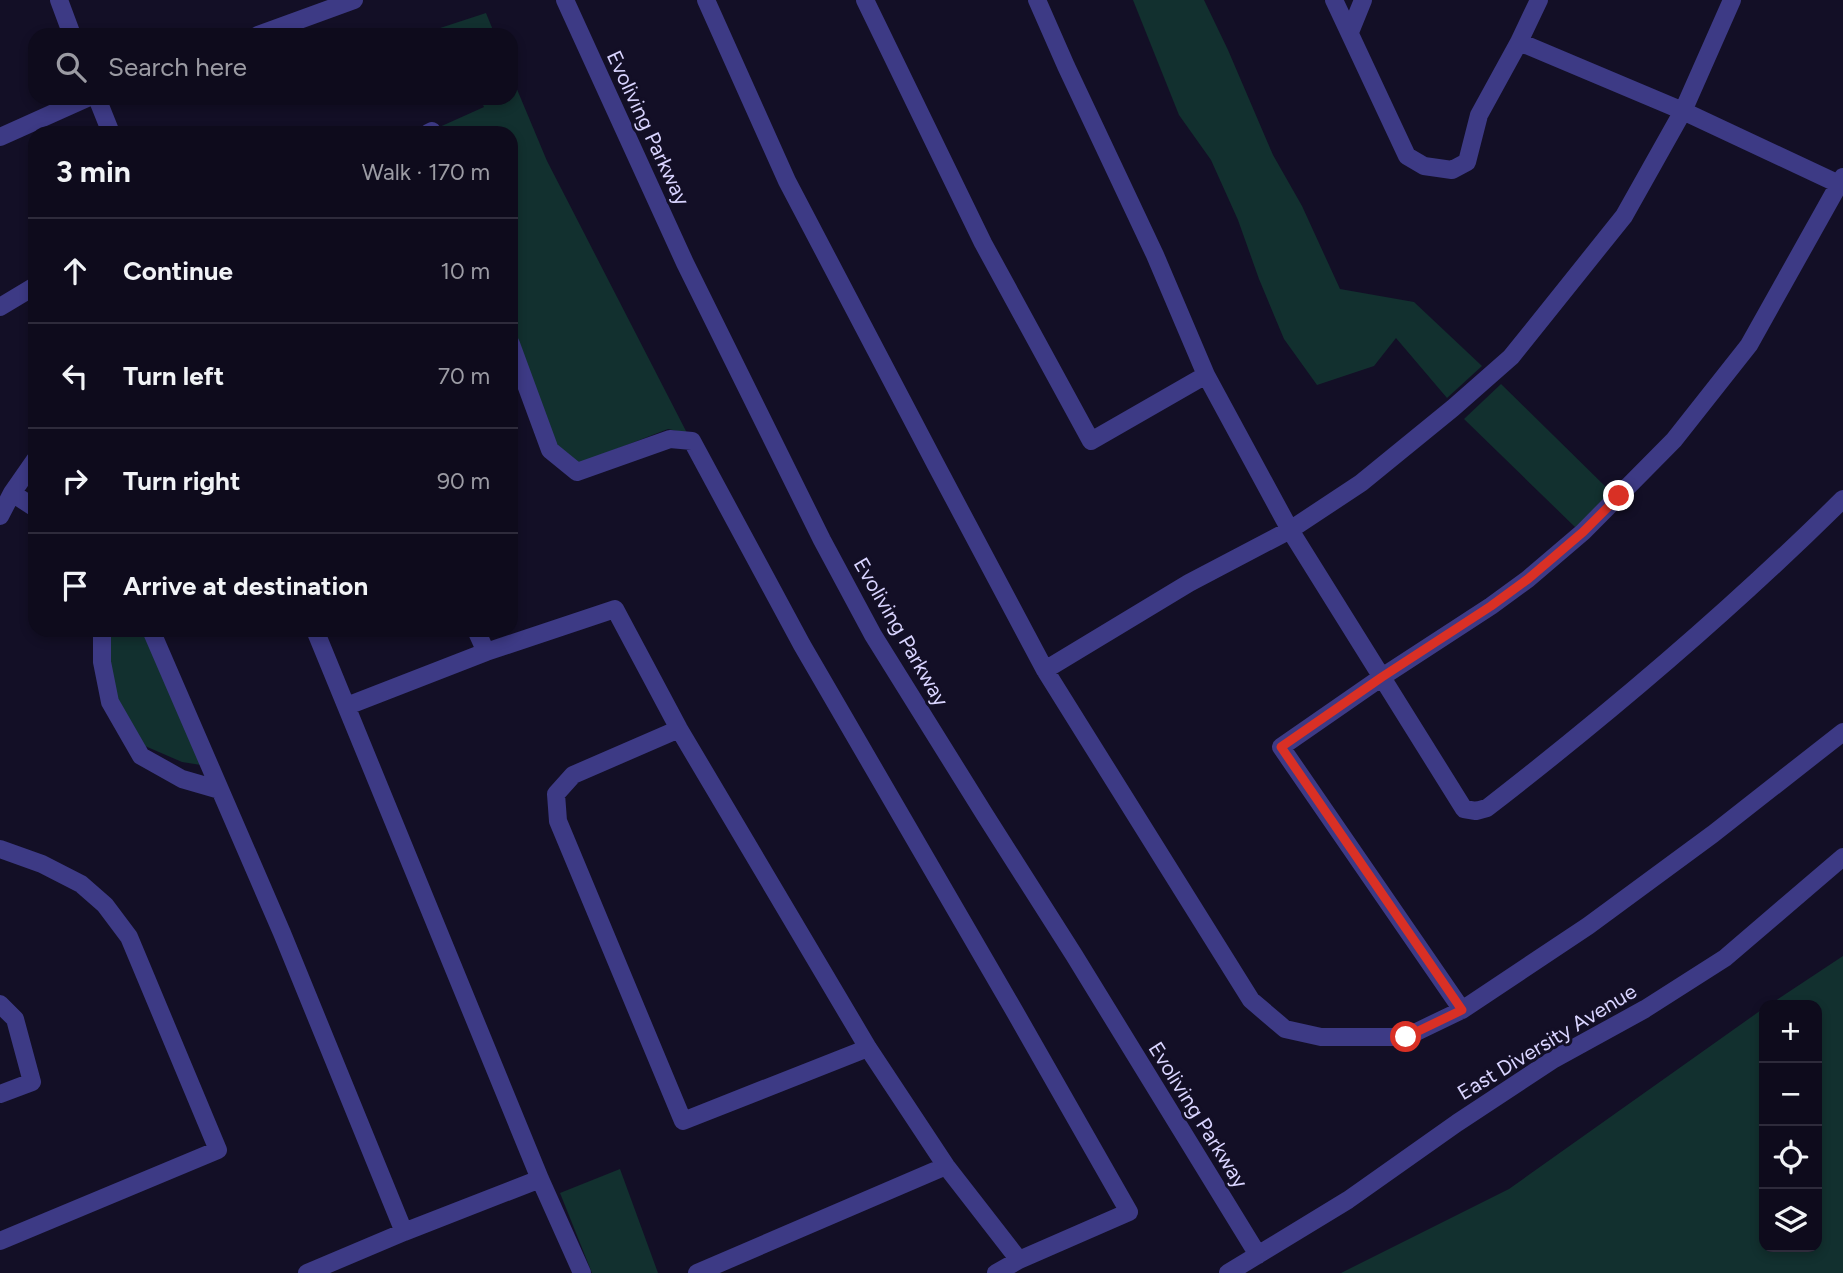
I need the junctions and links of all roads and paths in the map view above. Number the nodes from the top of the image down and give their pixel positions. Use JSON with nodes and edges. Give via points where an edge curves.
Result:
{"nodes":[{"id":1,"x":59,"y":0,"type":"edge"},
{"id":2,"x":354,"y":0,"type":"edge"},
{"id":3,"x":565,"y":0,"type":"edge"},
{"id":4,"x":706,"y":0,"type":"edge"},
{"id":5,"x":865,"y":0,"type":"edge"},
{"id":6,"x":1037,"y":0,"type":"edge"},
{"id":7,"x":1334,"y":0,"type":"edge"},
{"id":8,"x":1363,"y":0,"type":"edge"},
{"id":9,"x":1539,"y":0,"type":"edge"},
{"id":10,"x":1732,"y":0,"type":"edge"},
{"id":11,"x":69,"y":28,"type":"edge"},
{"id":12,"x":277,"y":28,"type":"edge"},
{"id":13,"x":1350,"y":32,"type":"junction"},
{"id":14,"x":1519,"y":42,"type":"junction"},
{"id":15,"x":71,"y":105,"type":"edge"},
{"id":16,"x":100,"y":105,"type":"edge"},
{"id":17,"x":1683,"y":111,"type":"junction"},
{"id":18,"x":108,"y":126,"type":"edge"},
{"id":19,"x":0,"y":137,"type":"edge"},
{"id":20,"x":1842,"y":182,"type":"edge"},
{"id":21,"x":28,"y":290,"type":"edge"},
{"id":22,"x":0,"y":307,"type":"edge"},
{"id":23,"x":518,"y":363,"type":"edge"},
{"id":24,"x":1206,"y":375,"type":"junction"},
{"id":25,"x":28,"y":470,"type":"edge"},
{"id":26,"x":12,"y":494,"type":"junction"},
{"id":27,"x":1843,"y":499,"type":"edge"},
{"id":28,"x":28,"y":504,"type":"edge"},
{"id":29,"x":0,"y":516,"type":"edge"},
{"id":30,"x":1290,"y":530,"type":"junction"},
{"id":31,"x":102,"y":637,"type":"edge"},
{"id":32,"x":154,"y":637,"type":"edge"},
{"id":33,"x":318,"y":637,"type":"edge"},
{"id":34,"x":479,"y":637,"type":"edge"},
{"id":35,"x":486,"y":652,"type":"junction"},
{"id":36,"x":1045,"y":670,"type":"junction"},
{"id":37,"x":1382,"y":677,"type":"junction"},
{"id":38,"x":347,"y":706,"type":"junction"},
{"id":39,"x":679,"y":729,"type":"junction"},
{"id":40,"x":1843,"y":732,"type":"edge"},
{"id":41,"x":220,"y":790,"type":"junction"},
{"id":42,"x":0,"y":849,"type":"edge"},
{"id":43,"x":1843,"y":857,"type":"edge"},
{"id":44,"x":0,"y":1004,"type":"edge"},
{"id":45,"x":1462,"y":1010,"type":"junction"},
{"id":46,"x":868,"y":1048,"type":"junction"},
{"id":47,"x":0,"y":1094,"type":"edge"},
{"id":48,"x":946,"y":1166,"type":"junction"},
{"id":49,"x":541,"y":1179,"type":"junction"},
{"id":50,"x":404,"y":1232,"type":"junction"},
{"id":51,"x":0,"y":1241,"type":"edge"},
{"id":52,"x":1258,"y":1255,"type":"junction"},
{"id":53,"x":1019,"y":1260,"type":"junction"},
{"id":54,"x":307,"y":1273,"type":"edge"},
{"id":55,"x":582,"y":1273,"type":"edge"},
{"id":56,"x":697,"y":1273,"type":"edge"},
{"id":57,"x":996,"y":1273,"type":"edge"},
{"id":58,"x":1228,"y":1273,"type":"edge"}],
"edges":[{"from":1,"to":11,"type":"street"},
{"from":2,"to":12,"type":"street"},
{"from":3,"to":52,"type":"street","name":"Evoliving Parkway","via":[[685,263],[873,635]]},
{"from":4,"to":36,"type":"street","via":[[788,181]]},
{"from":5,"to":24,"type":"street","via":[[984,243],[1091,441]]},
{"from":6,"to":24,"type":"street"},
{"from":7,"to":13,"type":"street"},
{"from":8,"to":13,"type":"street"},
{"from":9,"to":14,"type":"street"},
{"from":10,"to":17,"type":"street"},
{"from":13,"to":14,"type":"street","via":[[1407,156],[1424,166],[1452,170],[1467,162],[1479,116]]},
{"from":14,"to":17,"type":"street"},
{"from":15,"to":19,"type":"street"},
{"from":16,"to":18,"type":"street"},
{"from":17,"to":20,"type":"street"},
{"from":17,"to":30,"type":"street","via":[[1623,216],[1511,357],[1361,483]]},
{"from":20,"to":37,"type":"street","via":[[1749,345],[1674,440],[1583,532],[1528,579]]},
{"from":21,"to":22,"type":"street"},
{"from":23,"to":53,"type":"street","via":[[550,450],[577,472],[670,439],[692,442],[802,645],[1129,1212]]},
{"from":24,"to":30,"type":"street"},
{"from":25,"to":26,"type":"street"},
{"from":26,"to":28,"type":"street"},
{"from":26,"to":29,"type":"street"},
{"from":27,"to":37,"type":"street","via":[[1785,557],[1639,685],[1487,808],[1464,809]]},
{"from":30,"to":36,"type":"street","via":[[1189,583]]},
{"from":30,"to":37,"type":"street"},
{"from":31,"to":41,"type":"street","via":[[110,702],[141,756],[182,779]]},
{"from":32,"to":41,"type":"street"},
{"from":33,"to":38,"type":"street"},
{"from":34,"to":35,"type":"street"},
{"from":35,"to":38,"type":"street"},
{"from":35,"to":39,"type":"street","via":[[615,609]]},
{"from":36,"to":45,"type":"street","via":[[1251,1000],[1285,1029],[1321,1037],[1406,1037]]},
{"from":37,"to":45,"type":"street","via":[[1281,747]]},
{"from":38,"to":49,"type":"street"},
{"from":39,"to":46,"type":"street"},
{"from":39,"to":46,"type":"street","via":[[573,775],[556,794],[558,821],[684,1121]]},
{"from":40,"to":45,"type":"street","via":[[1588,926]]},
{"from":41,"to":50,"type":"street"},
{"from":42,"to":51,"type":"street","via":[[81,884],[105,905],[129,937],[218,1150]]},
{"from":43,"to":52,"type":"street","name":"East Diversity Avenue","via":[[1725,958],[1646,1009],[1554,1059],[1348,1200]]},
{"from":44,"to":47,"type":"street","via":[[15,1019],[32,1082]]},
{"from":46,"to":48,"type":"street"},
{"from":48,"to":53,"type":"street"},
{"from":48,"to":56,"type":"street"},
{"from":49,"to":50,"type":"street"},
{"from":49,"to":55,"type":"street"},
{"from":50,"to":54,"type":"street"},
{"from":52,"to":58,"type":"street","name":"East Diversity Avenue"},
{"from":53,"to":57,"type":"street"}]}
